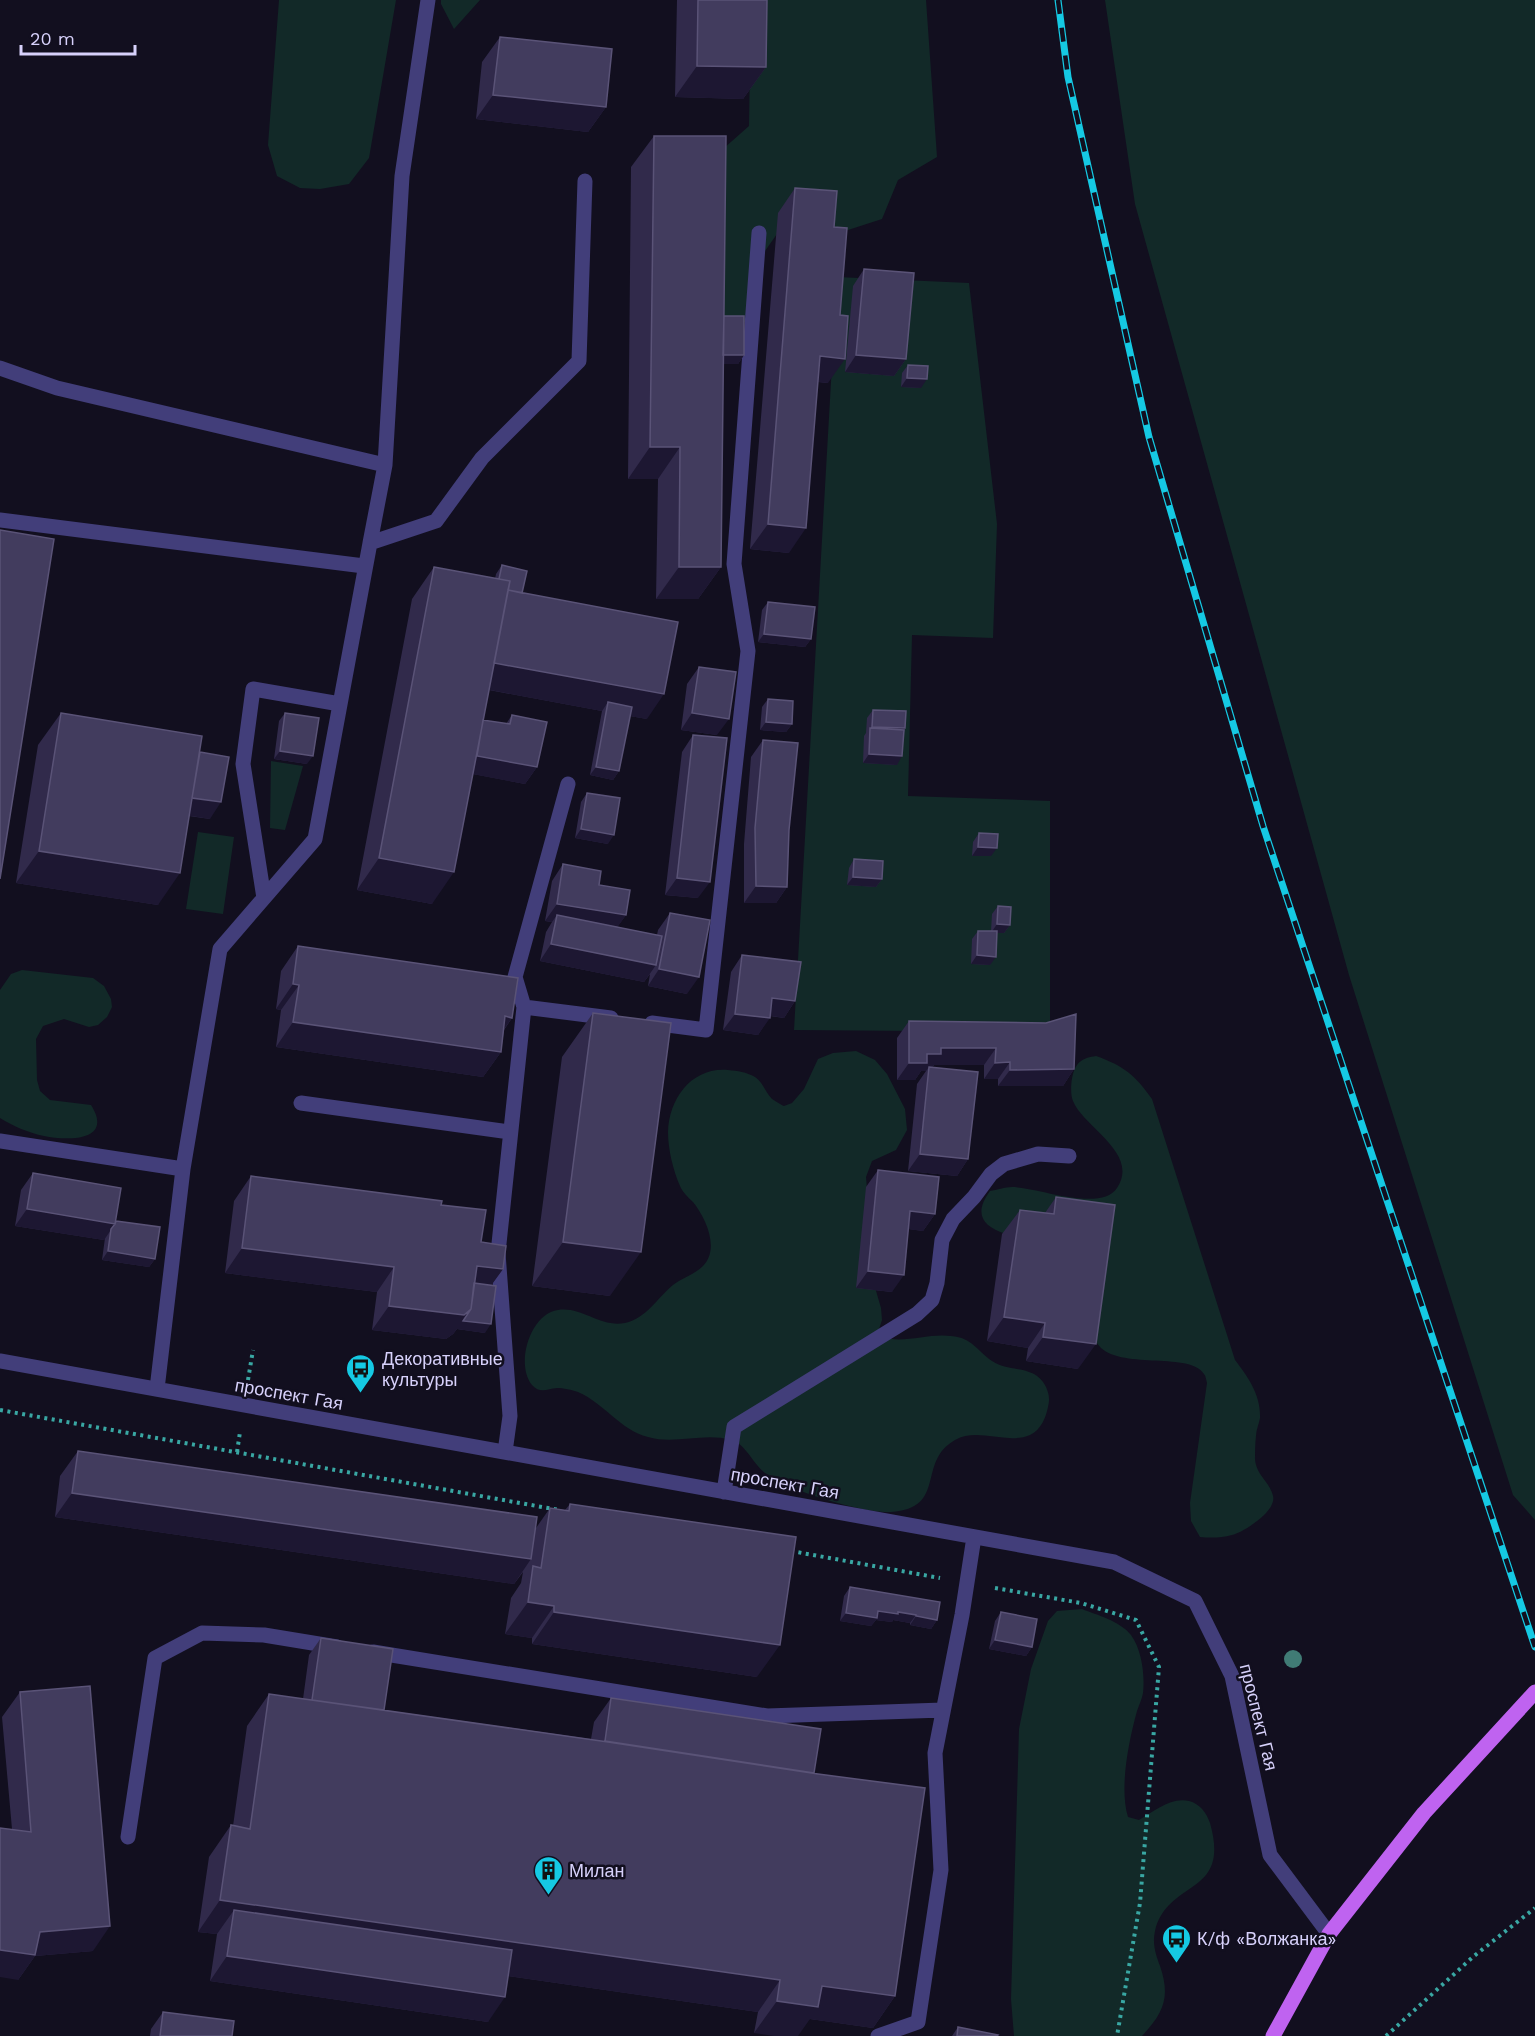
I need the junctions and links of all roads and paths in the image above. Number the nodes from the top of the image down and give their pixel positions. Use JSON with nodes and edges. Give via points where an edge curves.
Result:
{"nodes":[{"id":1,"x":428,"y":0,"type":"edge"},
{"id":2,"x":585,"y":181,"type":"dead end"},
{"id":3,"x":759,"y":233,"type":"dead end"},
{"id":4,"x":0,"y":368,"type":"edge"},
{"id":5,"x":385,"y":465,"type":"junction"},
{"id":6,"x":0,"y":520,"type":"edge"},
{"id":7,"x":370,"y":543,"type":"junction"},
{"id":8,"x":364,"y":566,"type":"junction"},
{"id":9,"x":340,"y":704,"type":"junction"},
{"id":10,"x":568,"y":784,"type":"dead end"},
{"id":11,"x":264,"y":898,"type":"junction"},
{"id":12,"x":524,"y":1007,"type":"junction"},
{"id":13,"x":302,"y":1103,"type":"dead end"},
{"id":14,"x":510,"y":1132,"type":"junction"},
{"id":15,"x":0,"y":1141,"type":"edge"},
{"id":16,"x":1069,"y":1156,"type":"dead end"},
{"id":17,"x":183,"y":1169,"type":"junction"},
{"id":18,"x":0,"y":1361,"type":"edge"},
{"id":19,"x":158,"y":1389,"type":"junction"},
{"id":20,"x":0,"y":1410,"type":"edge"},
{"id":21,"x":505,"y":1452,"type":"junction"},
{"id":22,"x":724,"y":1492,"type":"junction"},
{"id":23,"x":567,"y":1511,"type":"edge"},
{"id":24,"x":974,"y":1537,"type":"junction"},
{"id":25,"x":791,"y":1551,"type":"edge"},
{"id":26,"x":967,"y":1583,"type":"junction"},
{"id":27,"x":1535,"y":1692,"type":"edge"},
{"id":28,"x":943,"y":1710,"type":"junction"},
{"id":29,"x":128,"y":1837,"type":"dead end"},
{"id":30,"x":1535,"y":1908,"type":"edge"},
{"id":31,"x":1329,"y":1935,"type":"junction"},
{"id":32,"x":878,"y":2036,"type":"edge"},
{"id":33,"x":1117,"y":2036,"type":"edge"},
{"id":34,"x":1273,"y":2036,"type":"edge"},
{"id":35,"x":1386,"y":2036,"type":"edge"}],
"edges":[{"from":1,"to":5,"type":"street","via":[[402,176]]},
{"from":2,"to":7,"type":"street","via":[[579,361],[482,458],[436,522]]},
{"from":3,"to":12,"type":"street","via":[[734,564],[748,651],[706,1030]]},
{"from":4,"to":5,"type":"street","via":[[57,388]]},
{"from":5,"to":7,"type":"street"},
{"from":6,"to":8,"type":"street"},
{"from":7,"to":8,"type":"street"},
{"from":8,"to":9,"type":"street"},
{"from":9,"to":11,"type":"street","via":[[315,839]]},
{"from":9,"to":11,"type":"street","via":[[253,689],[243,764]]},
{"from":10,"to":12,"type":"street","via":[[515,977]]},
{"from":11,"to":17,"type":"street","via":[[220,949]]},
{"from":12,"to":14,"type":"street"},
{"from":13,"to":14,"type":"street"},
{"from":14,"to":21,"type":"street","via":[[498,1252],[510,1416]]},
{"from":15,"to":17,"type":"street"},
{"from":16,"to":22,"type":"street","via":[[1038,1154],[1004,1164],[991,1174],[953,1219],[942,1240],[932,1300],[917,1314],[734,1427]]},
{"from":17,"to":19,"type":"street"},
{"from":18,"to":19,"type":"street","name":"проспект Гая"},
{"from":19,"to":21,"type":"street","name":"проспект Гая"},
{"from":20,"to":23,"type":"path"},
{"from":21,"to":22,"type":"street","name":"проспект Гая"},
{"from":22,"to":24,"type":"street","name":"проспект Гая"},
{"from":24,"to":26,"type":"street"},
{"from":24,"to":31,"type":"street","name":"проспект Гая","via":[[1114,1562],[1195,1601],[1232,1676],[1270,1855]]},
{"from":25,"to":26,"type":"path"},
{"from":26,"to":28,"type":"street"},
{"from":26,"to":33,"type":"path","via":[[1080,1603],[1136,1620],[1159,1667],[1140,1903]]},
{"from":27,"to":31,"type":"main road","via":[[1424,1813]]},
{"from":28,"to":29,"type":"street","via":[[767,1716],[264,1635],[202,1633],[155,1658]]},
{"from":28,"to":32,"type":"street","via":[[935,1753],[941,1870],[918,2022]]},
{"from":30,"to":35,"type":"path","via":[[1474,1956]]},
{"from":31,"to":34,"type":"main road"}]}
